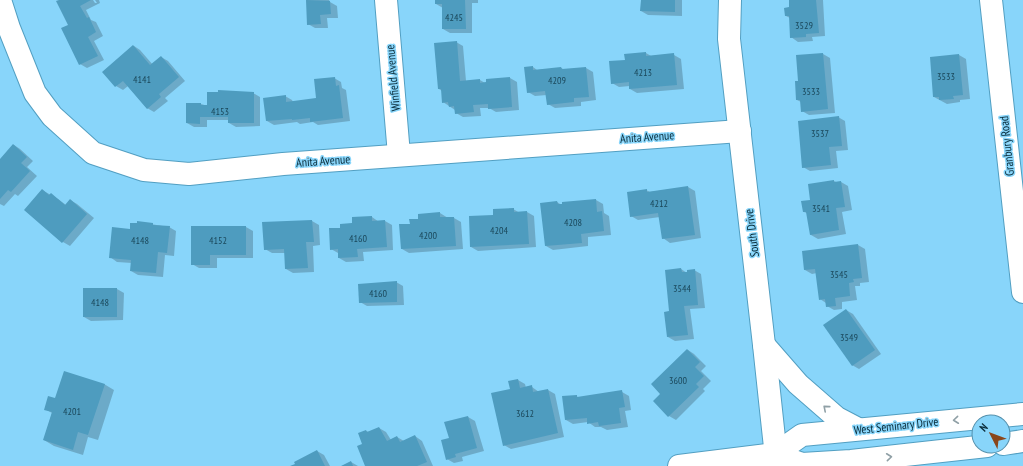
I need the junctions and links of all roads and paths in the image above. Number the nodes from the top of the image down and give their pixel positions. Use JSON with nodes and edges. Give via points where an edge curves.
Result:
{"nodes":[{"id":1,"x":0,"y":0,"type":"edge"},
{"id":2,"x":386,"y":0,"type":"edge"},
{"id":3,"x":730,"y":0,"type":"edge"},
{"id":4,"x":991,"y":0,"type":"edge"},
{"id":5,"x":740,"y":131,"type":"junction"},
{"id":6,"x":399,"y":155,"type":"junction"},
{"id":7,"x":1023,"y":292,"type":"edge"},
{"id":8,"x":764,"y":345,"type":"junction"},
{"id":9,"x":1023,"y":414,"type":"edge"},
{"id":10,"x":858,"y":430,"type":"junction"},
{"id":11,"x":1023,"y":441,"type":"edge"},
{"id":12,"x":1011,"y":443,"type":"edge"},
{"id":13,"x":971,"y":448,"type":"edge"},
{"id":14,"x":776,"y":460,"type":"edge"},
{"id":15,"x":849,"y":464,"type":"edge"},
{"id":16,"x":679,"y":466,"type":"edge"}],
"edges":[{"from":1,"to":6,"type":"street","name":"Anita Avenue","via":[[35,93],[52,116],[94,153],[144,170],[189,174]]},
{"from":2,"to":6,"type":"street","name":"Winfield Avenue"},
{"from":3,"to":5,"type":"street","name":"South Drive","via":[[730,39]]},
{"from":4,"to":7,"type":"street","name":"Granbury Road"},
{"from":5,"to":6,"type":"street","name":"Anita Avenue"},
{"from":5,"to":8,"type":"street","name":"South Drive"},
{"from":10,"to":8,"type":"street","one_way":true,"via":[[837,418],[798,384]]},
{"from":8,"to":14,"type":"street","name":"South Drive"},
{"from":9,"to":10,"type":"street","name":"West Seminary Drive","one_way":true},
{"from":10,"to":14,"type":"street","name":"West Seminary Drive","via":[[802,435]]},
{"from":11,"to":12,"type":"street"},
{"from":15,"to":13,"type":"street","name":"West Seminary Drive","one_way":true},
{"from":14,"to":15,"type":"street","name":"West Seminary Drive","via":[[802,464]]},
{"from":14,"to":16,"type":"street","name":"West Seminary Drive"}]}
